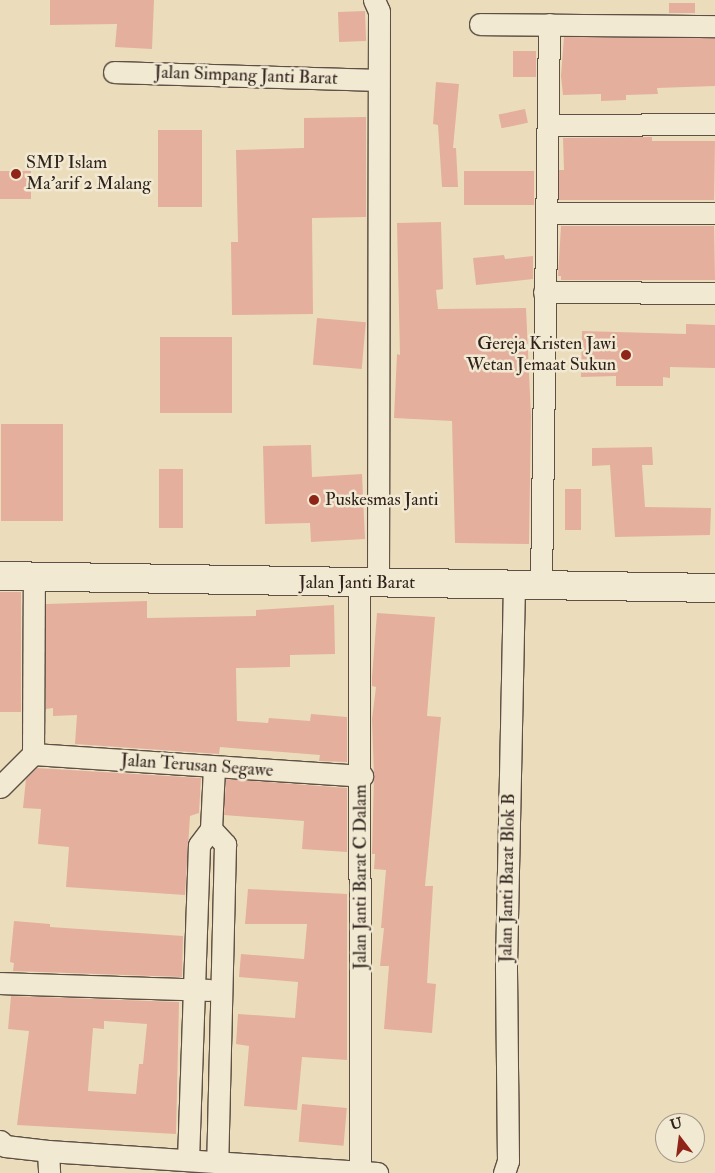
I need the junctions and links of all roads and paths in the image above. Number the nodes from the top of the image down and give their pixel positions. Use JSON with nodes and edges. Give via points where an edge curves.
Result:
{"nodes":[{"id":1,"x":379,"y":4,"type":"edge"},
{"id":2,"x":480,"y":24,"type":"dead end"},
{"id":3,"x":549,"y":24,"type":"junction"},
{"id":4,"x":715,"y":26,"type":"edge"},
{"id":5,"x":114,"y":72,"type":"dead end"},
{"id":6,"x":378,"y":80,"type":"junction"},
{"id":7,"x":715,"y":124,"type":"edge"},
{"id":8,"x":548,"y":125,"type":"junction"},
{"id":9,"x":546,"y":213,"type":"junction"},
{"id":10,"x":715,"y":213,"type":"edge"},
{"id":11,"x":544,"y":292,"type":"junction"},
{"id":12,"x":715,"y":293,"type":"edge"},
{"id":13,"x":0,"y":576,"type":"edge"},
{"id":14,"x":34,"y":577,"type":"junction"},
{"id":15,"x":368,"y":583,"type":"junction"},
{"id":16,"x":528,"y":584,"type":"junction"},
{"id":17,"x":715,"y":588,"type":"edge"},
{"id":18,"x":33,"y":754,"type":"junction"},
{"id":19,"x":214,"y":768,"type":"junction"},
{"id":20,"x":362,"y":776,"type":"junction"},
{"id":21,"x":0,"y":787,"type":"edge"},
{"id":22,"x":211,"y":829,"type":"junction"},
{"id":23,"x":0,"y":983,"type":"edge"},
{"id":24,"x":196,"y":990,"type":"junction"},
{"id":25,"x":221,"y":991,"type":"junction"},
{"id":26,"x":2,"y":1144,"type":"edge"},
{"id":27,"x":48,"y":1152,"type":"junction"},
{"id":28,"x":188,"y":1160,"type":"junction"},
{"id":29,"x":217,"y":1162,"type":"junction"},
{"id":30,"x":152,"y":1165,"type":"edge"},
{"id":31,"x":369,"y":1172,"type":"edge"},
{"id":32,"x":49,"y":1173,"type":"edge"},
{"id":33,"x":504,"y":1173,"type":"edge"}],
"edges":[{"from":1,"to":6,"type":"street","name":"Jalan Janti Barat C Dalam"},
{"from":2,"to":3,"type":"street"},
{"from":3,"to":4,"type":"street"},
{"from":3,"to":8,"type":"street","name":"Jalan Janti Barat Blok B"},
{"from":5,"to":6,"type":"street","name":"Jalan Simpang Janti Barat"},
{"from":6,"to":15,"type":"street","name":"Jalan Janti Barat C Dalam"},
{"from":7,"to":8,"type":"street"},
{"from":8,"to":9,"type":"street","name":"Jalan Janti Barat Blok B"},
{"from":9,"to":10,"type":"street"},
{"from":9,"to":11,"type":"street","name":"Jalan Janti Barat Blok B"},
{"from":11,"to":12,"type":"street"},
{"from":11,"to":16,"type":"street","name":"Jalan Janti Barat Blok B"},
{"from":13,"to":14,"type":"street","name":"Jalan Janti Barat"},
{"from":14,"to":15,"type":"street","name":"Jalan Janti Barat"},
{"from":14,"to":18,"type":"street"},
{"from":15,"to":16,"type":"street","name":"Jalan Janti Barat"},
{"from":15,"to":20,"type":"street","name":"Jalan Janti Barat C Dalam"},
{"from":16,"to":17,"type":"street","name":"Jalan Janti Barat"},
{"from":16,"to":33,"type":"street","name":"Jalan Janti Barat Blok B","via":[[506,966],[508,1160]]},
{"from":18,"to":19,"type":"street","name":"Jalan Terusan Segawe"},
{"from":18,"to":21,"type":"street"},
{"from":19,"to":20,"type":"street","name":"Jalan Terusan Segawe"},
{"from":19,"to":22,"type":"street"},
{"from":20,"to":31,"type":"street","name":"Jalan Janti Barat C Dalam"},
{"from":22,"to":24,"type":"street","via":[[199,845]]},
{"from":22,"to":25,"type":"street","via":[[225,844]]},
{"from":23,"to":24,"type":"street"},
{"from":24,"to":25,"type":"street"},
{"from":24,"to":28,"type":"street"},
{"from":25,"to":29,"type":"street"},
{"from":26,"to":27,"type":"street","name":"Jalan Janti Barat C Dalam"},
{"from":27,"to":30,"type":"street","name":"Jalan Janti Barat C Dalam"},
{"from":27,"to":32,"type":"street"},
{"from":28,"to":29,"type":"street","name":"Jalan Janti Barat C Dalam"},
{"from":28,"to":30,"type":"street","name":"Jalan Janti Barat C Dalam"},
{"from":29,"to":31,"type":"street","name":"Jalan Janti Barat C Dalam"}]}
